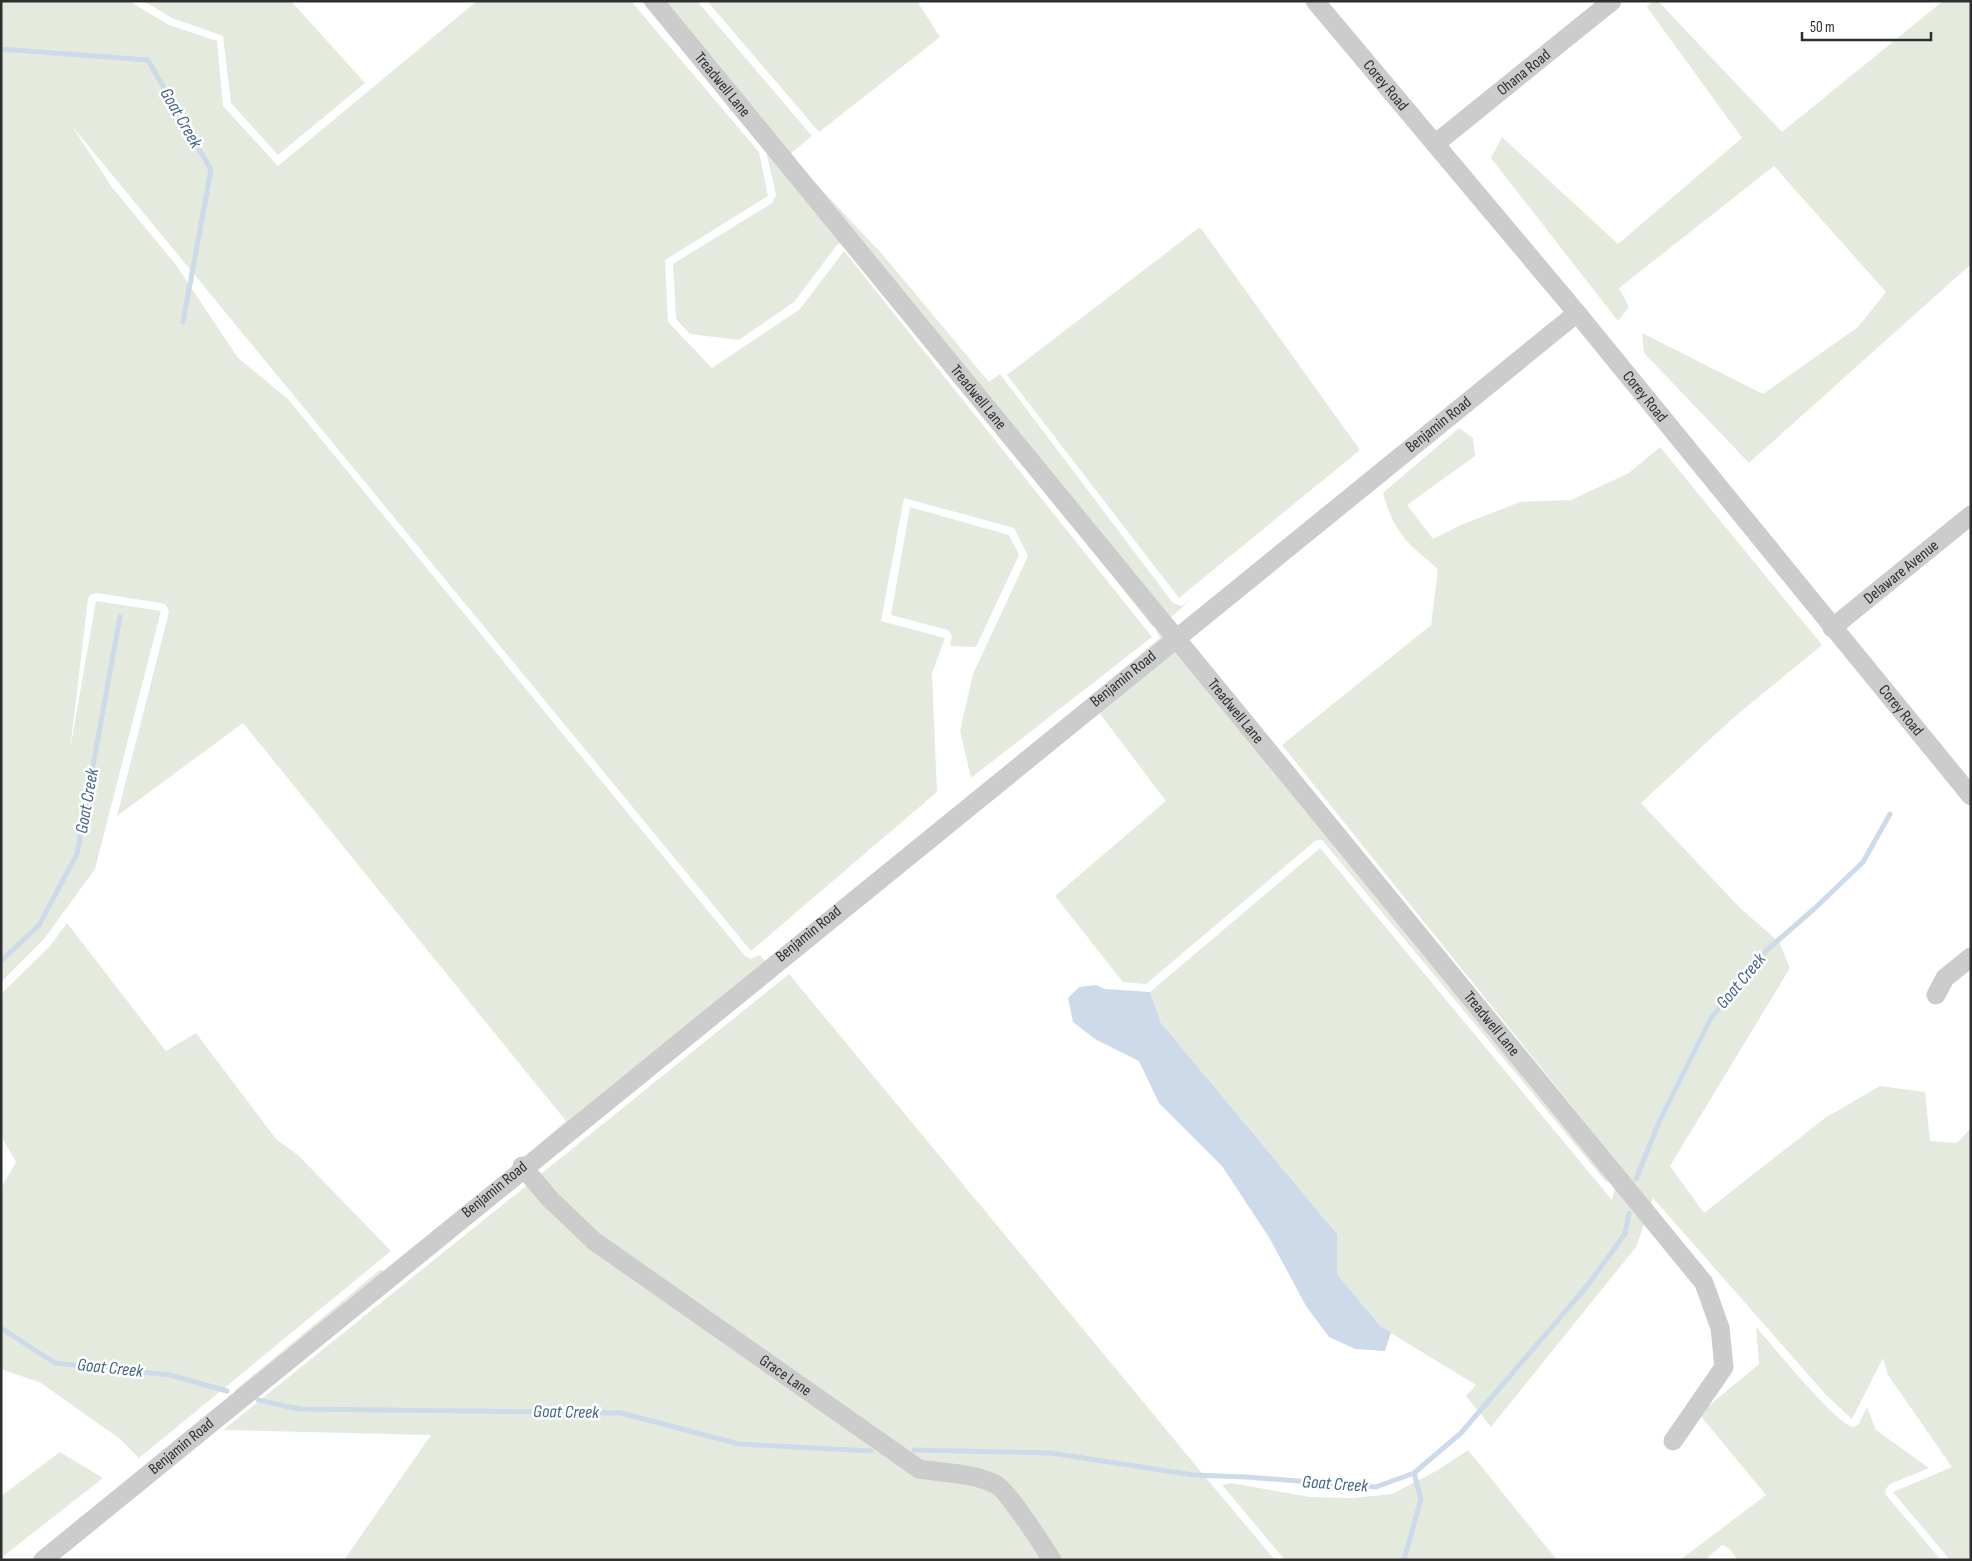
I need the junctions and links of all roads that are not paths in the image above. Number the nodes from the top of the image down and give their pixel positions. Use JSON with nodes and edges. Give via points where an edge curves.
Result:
{"nodes":[{"id":1,"x":654,"y":1,"type":"edge"},
{"id":2,"x":1315,"y":1,"type":"edge"},
{"id":3,"x":1612,"y":1,"type":"edge"},
{"id":4,"x":1435,"y":144,"type":"junction"},
{"id":5,"x":1577,"y":313,"type":"junction"},
{"id":6,"x":1971,"y":516,"type":"edge"},
{"id":7,"x":1832,"y":628,"type":"junction"},
{"id":8,"x":1175,"y":636,"type":"junction"},
{"id":9,"x":1971,"y":796,"type":"edge"},
{"id":10,"x":1971,"y":957,"type":"edge"},
{"id":11,"x":1936,"y":995,"type":"dead end"},
{"id":12,"x":522,"y":1166,"type":"junction"},
{"id":13,"x":1673,"y":1441,"type":"dead end"},
{"id":14,"x":43,"y":1560,"type":"edge"},
{"id":15,"x":1052,"y":1560,"type":"edge"}],
"edges":[{"from":1,"to":8,"type":"street","name":"Treadwell Lane"},
{"from":2,"to":4,"type":"street","name":"Corey Road"},
{"from":3,"to":4,"type":"street","name":"Ohana Road"},
{"from":4,"to":5,"type":"street","name":"Corey Road"},
{"from":5,"to":7,"type":"street","name":"Corey Road"},
{"from":5,"to":8,"type":"street","name":"Benjamin Road"},
{"from":6,"to":7,"type":"street","name":"Delaware Avenue"},
{"from":7,"to":9,"type":"street","name":"Corey Road"},
{"from":8,"to":12,"type":"street","name":"Benjamin Road"},
{"from":8,"to":13,"type":"street","name":"Treadwell Lane","via":[[1704,1283],[1720,1328],[1724,1367]]},
{"from":10,"to":11,"type":"street","via":[[1945,978]]},
{"from":12,"to":14,"type":"street","name":"Benjamin Road"},
{"from":12,"to":15,"type":"street","name":"Grace Lane","via":[[550,1199],[594,1240],[920,1469],[996,1484],[1037,1535]]}]}
